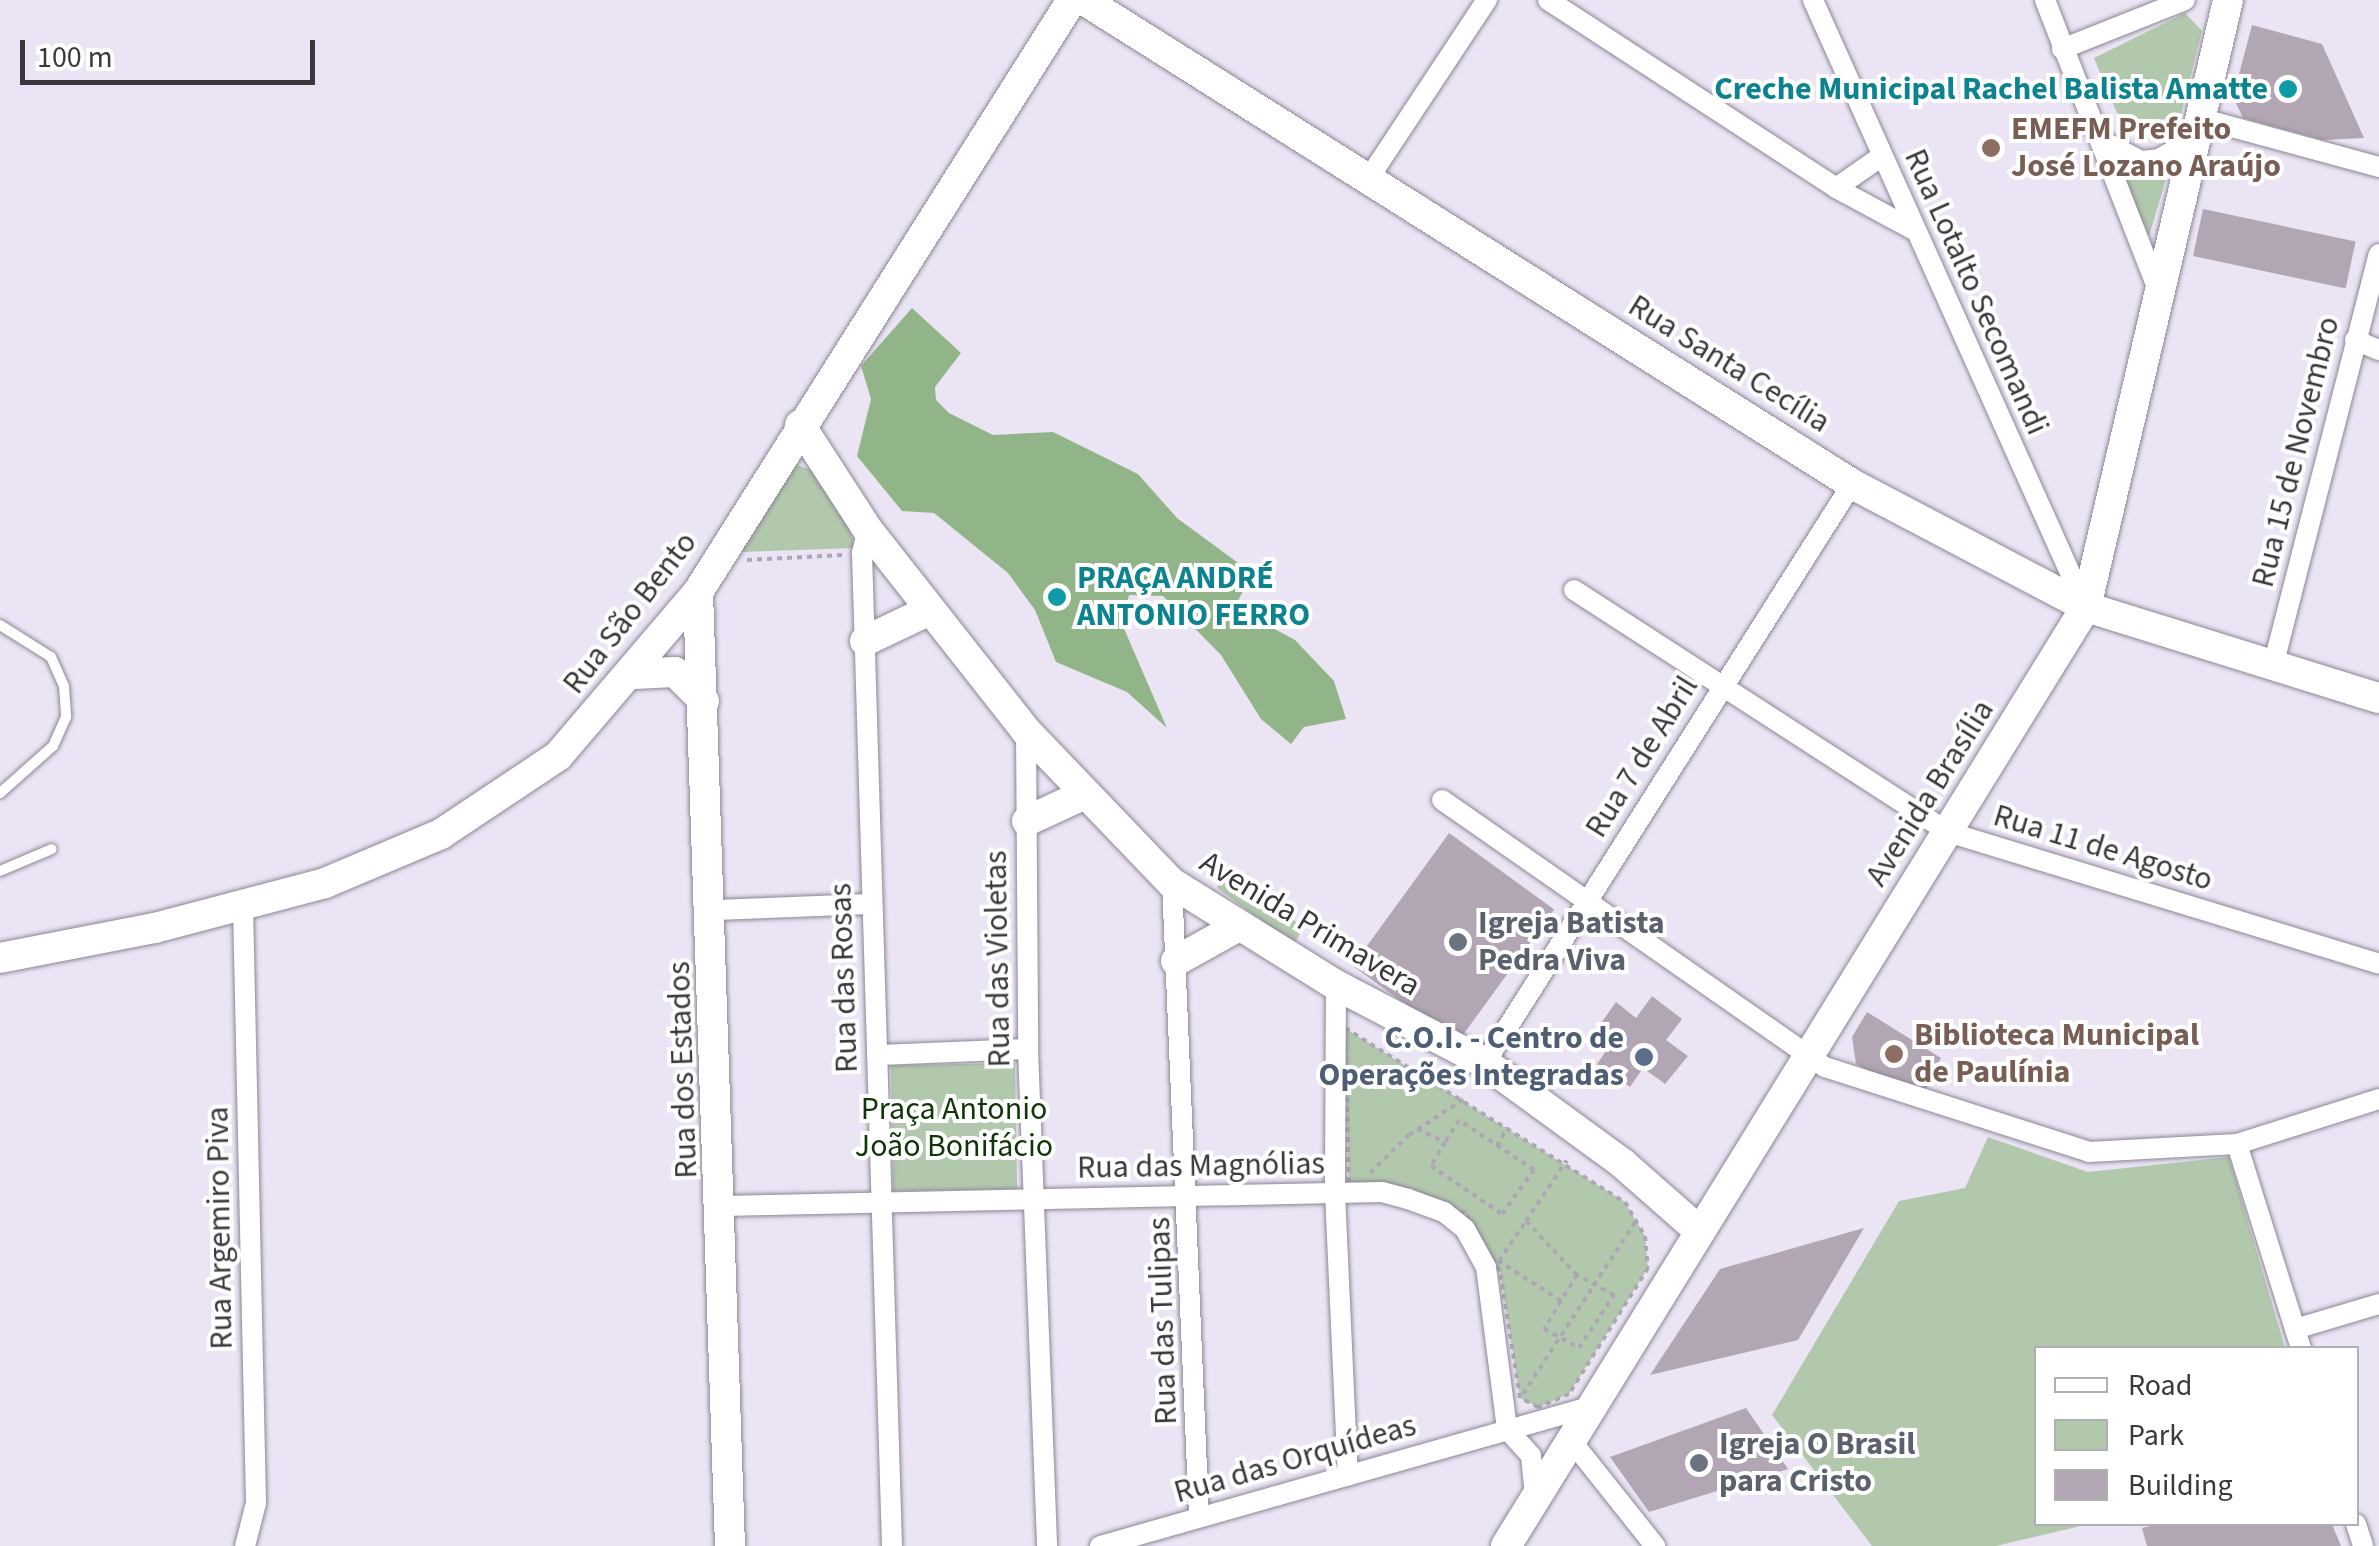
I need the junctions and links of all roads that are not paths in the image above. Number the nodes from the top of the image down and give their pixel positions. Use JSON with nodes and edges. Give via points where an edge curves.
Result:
{"nodes":[{"id":1,"x":1072,"y":0,"type":"edge"},
{"id":2,"x":1084,"y":0,"type":"edge"},
{"id":3,"x":1487,"y":0,"type":"edge"},
{"id":4,"x":1548,"y":0,"type":"edge"},
{"id":5,"x":1813,"y":0,"type":"edge"},
{"id":6,"x":2044,"y":0,"type":"edge"},
{"id":7,"x":2186,"y":0,"type":"edge"},
{"id":8,"x":2228,"y":0,"type":"edge"},
{"id":9,"x":2062,"y":48,"type":"junction"},
{"id":10,"x":2196,"y":128,"type":"junction"},
{"id":11,"x":2099,"y":138,"type":"junction"},
{"id":12,"x":1882,"y":156,"type":"junction"},
{"id":13,"x":2379,"y":167,"type":"edge"},
{"id":14,"x":1369,"y":178,"type":"junction"},
{"id":15,"x":1836,"y":188,"type":"junction"},
{"id":16,"x":1914,"y":230,"type":"junction"},
{"id":17,"x":2379,"y":254,"type":"edge"},
{"id":18,"x":2156,"y":284,"type":"junction"},
{"id":19,"x":2354,"y":340,"type":"junction"},
{"id":20,"x":2379,"y":350,"type":"edge"},
{"id":21,"x":800,"y":425,"type":"junction"},
{"id":22,"x":1852,"y":484,"type":"junction"},
{"id":23,"x":865,"y":541,"type":"junction"},
{"id":24,"x":1574,"y":590,"type":"dead end"},
{"id":25,"x":698,"y":592,"type":"junction"},
{"id":26,"x":2086,"y":608,"type":"junction"},
{"id":27,"x":930,"y":610,"type":"junction"},
{"id":28,"x":0,"y":624,"type":"edge"},
{"id":29,"x":865,"y":640,"type":"junction"},
{"id":30,"x":2273,"y":666,"type":"junction"},
{"id":31,"x":634,"y":674,"type":"junction"},
{"id":32,"x":1723,"y":683,"type":"junction"},
{"id":33,"x":2379,"y":698,"type":"edge"},
{"id":34,"x":704,"y":700,"type":"junction"},
{"id":35,"x":1026,"y":730,"type":"junction"},
{"id":36,"x":0,"y":793,"type":"edge"},
{"id":37,"x":1083,"y":795,"type":"junction"},
{"id":38,"x":1442,"y":800,"type":"dead end"},
{"id":39,"x":1026,"y":822,"type":"junction"},
{"id":40,"x":1948,"y":832,"type":"junction"},
{"id":41,"x":52,"y":849,"type":"dead end"},
{"id":42,"x":0,"y":871,"type":"edge"},
{"id":43,"x":1172,"y":883,"type":"junction"},
{"id":44,"x":1588,"y":899,"type":"junction"},
{"id":45,"x":872,"y":904,"type":"junction"},
{"id":46,"x":243,"y":906,"type":"junction"},
{"id":47,"x":713,"y":910,"type":"junction"},
{"id":48,"x":1236,"y":927,"type":"junction"},
{"id":49,"x":0,"y":958,"type":"edge"},
{"id":50,"x":1176,"y":960,"type":"junction"},
{"id":51,"x":2379,"y":964,"type":"edge"},
{"id":52,"x":1336,"y":985,"type":"junction"},
{"id":53,"x":1028,"y":1048,"type":"junction"},
{"id":54,"x":1805,"y":1054,"type":"junction"},
{"id":55,"x":877,"y":1055,"type":"junction"},
{"id":56,"x":1485,"y":1063,"type":"junction"},
{"id":57,"x":2379,"y":1099,"type":"edge"},
{"id":58,"x":2237,"y":1144,"type":"junction"},
{"id":59,"x":1335,"y":1193,"type":"junction"},
{"id":60,"x":1190,"y":1197,"type":"junction"},
{"id":61,"x":1033,"y":1201,"type":"junction"},
{"id":62,"x":881,"y":1203,"type":"junction"},
{"id":63,"x":722,"y":1206,"type":"junction"},
{"id":64,"x":1697,"y":1229,"type":"junction"},
{"id":65,"x":2379,"y":1304,"type":"edge"},
{"id":66,"x":2298,"y":1339,"type":"edge"},
{"id":67,"x":1589,"y":1407,"type":"junction"},
{"id":68,"x":1507,"y":1430,"type":"junction"},
{"id":69,"x":1570,"y":1439,"type":"junction"},
{"id":70,"x":1348,"y":1476,"type":"junction"},
{"id":71,"x":1535,"y":1498,"type":"junction"},
{"id":72,"x":1199,"y":1516,"type":"junction"},
{"id":73,"x":245,"y":1546,"type":"edge"},
{"id":74,"x":730,"y":1546,"type":"edge"},
{"id":75,"x":892,"y":1546,"type":"edge"},
{"id":76,"x":1047,"y":1546,"type":"edge"},
{"id":77,"x":1100,"y":1546,"type":"edge"},
{"id":78,"x":1506,"y":1546,"type":"edge"},
{"id":79,"x":1655,"y":1546,"type":"edge"}],
"edges":[{"from":1,"to":21,"type":"street","name":"Rua São Bento"},
{"from":2,"to":14,"type":"street","name":"Rua Santa Cecília"},
{"from":3,"to":14,"type":"street"},
{"from":4,"to":15,"type":"street"},
{"from":5,"to":12,"type":"street","name":"Rua Lotalto Secomandi"},
{"from":6,"to":9,"type":"street"},
{"from":7,"to":9,"type":"street"},
{"from":8,"to":10,"type":"street","name":"Avenida Brasília"},
{"from":9,"to":11,"type":"street"},
{"from":10,"to":11,"type":"street","via":[[2160,159],[2141,161]]},
{"from":10,"to":13,"type":"street"},
{"from":10,"to":18,"type":"street","name":"Avenida Brasília"},
{"from":11,"to":18,"type":"street"},
{"from":12,"to":15,"type":"street"},
{"from":12,"to":16,"type":"street","name":"Rua Lotalto Secomandi"},
{"from":14,"to":22,"type":"street","name":"Rua Santa Cecília"},
{"from":15,"to":16,"type":"street"},
{"from":16,"to":26,"type":"street","name":"Rua Lotalto Secomandi"},
{"from":17,"to":19,"type":"street","name":"Rua 15 de Novembro"},
{"from":18,"to":26,"type":"street","name":"Avenida Brasília"},
{"from":19,"to":20,"type":"street"},
{"from":19,"to":30,"type":"street","name":"Rua 15 de Novembro"},
{"from":21,"to":23,"type":"street","name":"Avenida Primavera"},
{"from":21,"to":25,"type":"street","name":"Rua São Bento"},
{"from":22,"to":26,"type":"street","name":"Rua Santa Cecília"},
{"from":22,"to":32,"type":"street","name":"Rua 7 de Abril"},
{"from":23,"to":27,"type":"street","name":"Avenida Primavera"},
{"from":23,"to":29,"type":"street","name":"Rua das Rosas"},
{"from":24,"to":32,"type":"street","name":"Rua 11 de Agosto"},
{"from":25,"to":31,"type":"street","name":"Rua São Bento"},
{"from":25,"to":34,"type":"street","name":"Rua dos Estados"},
{"from":26,"to":30,"type":"street","name":"Rua Santa Cecília"},
{"from":26,"to":40,"type":"street","name":"Avenida Brasília"},
{"from":27,"to":29,"type":"street"},
{"from":27,"to":35,"type":"street","name":"Avenida Primavera"},
{"from":28,"to":36,"type":"lane","via":[[51,657],[64,686],[66,717],[53,746]]},
{"from":29,"to":45,"type":"street","name":"Rua das Rosas"},
{"from":30,"to":33,"type":"street","name":"Rua Santa Cecília"},
{"from":31,"to":34,"type":"street","via":[[675,672]]},
{"from":31,"to":46,"type":"street","name":"Rua São Bento","via":[[558,756],[496,803],[354,871]]},
{"from":32,"to":40,"type":"street","name":"Rua 11 de Agosto"},
{"from":32,"to":44,"type":"street","name":"Rua 7 de Abril"},
{"from":34,"to":47,"type":"street","name":"Rua dos Estados"},
{"from":35,"to":37,"type":"street","name":"Avenida Primavera"},
{"from":35,"to":39,"type":"street","name":"Rua das Violetas"},
{"from":37,"to":39,"type":"street"},
{"from":37,"to":43,"type":"street","name":"Avenida Primavera"},
{"from":38,"to":44,"type":"street"},
{"from":39,"to":53,"type":"street","name":"Rua das Violetas"},
{"from":40,"to":51,"type":"street","name":"Rua 11 de Agosto"},
{"from":40,"to":54,"type":"street","name":"Avenida Brasília"},
{"from":41,"to":42,"type":"lane"},
{"from":43,"to":48,"type":"street","name":"Avenida Primavera"},
{"from":43,"to":50,"type":"street","name":"Rua das Tulipas"},
{"from":44,"to":54,"type":"street"},
{"from":44,"to":56,"type":"street","name":"Rua 7 de Abril"},
{"from":45,"to":47,"type":"street"},
{"from":45,"to":55,"type":"street","name":"Rua das Rosas"},
{"from":46,"to":49,"type":"street","name":"Rua São Bento"},
{"from":46,"to":73,"type":"street","name":"Rua Argemiro Piva","via":[[256,1504]]},
{"from":47,"to":63,"type":"street","name":"Rua dos Estados"},
{"from":48,"to":50,"type":"street"},
{"from":48,"to":52,"type":"street","name":"Avenida Primavera"},
{"from":50,"to":60,"type":"street","name":"Rua das Tulipas"},
{"from":52,"to":56,"type":"street","name":"Avenida Primavera"},
{"from":52,"to":59,"type":"street"},
{"from":53,"to":55,"type":"street"},
{"from":53,"to":61,"type":"street","name":"Rua das Violetas"},
{"from":54,"to":58,"type":"street","via":[[1825,1067],[2089,1152]]},
{"from":54,"to":64,"type":"street","name":"Avenida Brasília"},
{"from":55,"to":62,"type":"street","name":"Rua das Rosas"},
{"from":56,"to":64,"type":"street","name":"Avenida Primavera","via":[[1622,1163]]},
{"from":57,"to":58,"type":"street"},
{"from":58,"to":66,"type":"street"},
{"from":59,"to":60,"type":"street","name":"Rua das Magnólias"},
{"from":59,"to":68,"type":"street","name":"Rua das Magnólias","via":[[1382,1192],[1444,1212],[1465,1229],[1492,1288]]},
{"from":59,"to":70,"type":"street"},
{"from":60,"to":61,"type":"street","name":"Rua das Magnólias"},
{"from":60,"to":72,"type":"street","name":"Rua das Tulipas"},
{"from":61,"to":62,"type":"street","name":"Rua das Magnólias"},
{"from":61,"to":76,"type":"street","name":"Rua das Violetas"},
{"from":62,"to":63,"type":"street","name":"Rua das Magnólias"},
{"from":62,"to":75,"type":"street","name":"Rua das Rosas"},
{"from":63,"to":74,"type":"street","name":"Rua dos Estados"},
{"from":64,"to":67,"type":"street","name":"Avenida Brasília"},
{"from":65,"to":66,"type":"street"},
{"from":67,"to":68,"type":"street","name":"Rua das Orquídeas"},
{"from":67,"to":69,"type":"street","name":"Avenida Brasília"},
{"from":68,"to":70,"type":"street","name":"Rua das Orquídeas"},
{"from":68,"to":71,"type":"street","via":[[1532,1456]]},
{"from":69,"to":71,"type":"street","name":"Avenida Brasília"},
{"from":69,"to":79,"type":"street"},
{"from":70,"to":72,"type":"street","name":"Rua das Orquídeas"},
{"from":71,"to":78,"type":"street","name":"Avenida Brasília"},
{"from":72,"to":77,"type":"street","name":"Rua das Orquídeas"}]}
